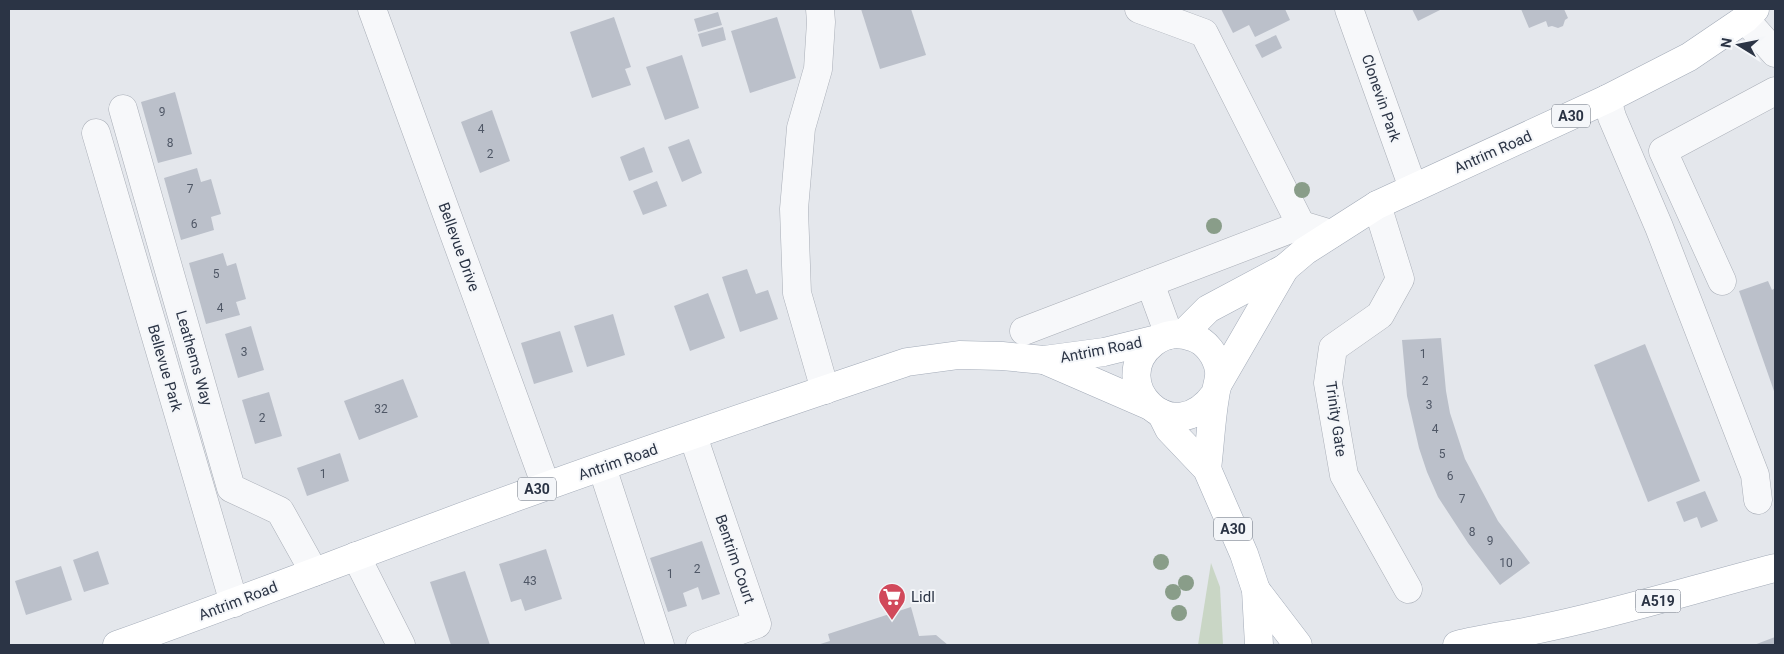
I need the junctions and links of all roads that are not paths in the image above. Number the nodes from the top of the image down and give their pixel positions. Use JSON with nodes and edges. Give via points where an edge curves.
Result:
{"nodes":[{"id":1,"x":372,"y":9,"type":"edge"},
{"id":2,"x":820,"y":9,"type":"edge"},
{"id":3,"x":1139,"y":9,"type":"edge"},
{"id":4,"x":1350,"y":9,"type":"edge"},
{"id":5,"x":1750,"y":14,"type":"edge"},
{"id":6,"x":1775,"y":53,"type":"edge"},
{"id":7,"x":1775,"y":91,"type":"edge"},
{"id":8,"x":1607,"y":99,"type":"junction"},
{"id":9,"x":123,"y":110,"type":"dead end"},
{"id":10,"x":96,"y":133,"type":"dead end"},
{"id":11,"x":1413,"y":188,"type":"junction"},
{"id":12,"x":1377,"y":205,"type":"junction"},
{"id":13,"x":1301,"y":225,"type":"junction"},
{"id":14,"x":1331,"y":234,"type":"junction"},
{"id":15,"x":1285,"y":268,"type":"junction"},
{"id":16,"x":1722,"y":281,"type":"dead end"},
{"id":17,"x":1150,"y":282,"type":"junction"},
{"id":18,"x":1024,"y":331,"type":"dead end"},
{"id":19,"x":1170,"y":336,"type":"junction"},
{"id":20,"x":1044,"y":360,"type":"junction"},
{"id":21,"x":1217,"y":388,"type":"junction"},
{"id":22,"x":825,"y":390,"type":"junction"},
{"id":23,"x":1155,"y":410,"type":"junction"},
{"id":24,"x":693,"y":436,"type":"junction"},
{"id":25,"x":602,"y":467,"type":"junction"},
{"id":26,"x":1207,"y":469,"type":"junction"},
{"id":27,"x":546,"y":486,"type":"junction"},
{"id":28,"x":1758,"y":500,"type":"dead end"},
{"id":29,"x":356,"y":556,"type":"junction"},
{"id":30,"x":1775,"y":568,"type":"edge"},
{"id":31,"x":314,"y":572,"type":"junction"},
{"id":32,"x":1408,"y":589,"type":"dead end"},
{"id":33,"x":1256,"y":590,"type":"junction"},
{"id":34,"x":234,"y":603,"type":"junction"},
{"id":35,"x":1539,"y":630,"type":"junction"},
{"id":36,"x":117,"y":645,"type":"edge"},
{"id":37,"x":401,"y":645,"type":"edge"},
{"id":38,"x":660,"y":645,"type":"edge"},
{"id":39,"x":700,"y":645,"type":"edge"},
{"id":40,"x":1259,"y":645,"type":"edge"},
{"id":41,"x":1298,"y":645,"type":"edge"},
{"id":42,"x":1457,"y":645,"type":"edge"},
{"id":43,"x":1515,"y":645,"type":"edge"}],
"edges":[{"from":1,"to":27,"type":"street","name":"Bellevue Drive"},
{"from":2,"to":22,"type":"street","via":[[818,69],[801,128],[794,209],[797,292]]},
{"from":3,"to":13,"type":"street","via":[[1204,33]]},
{"from":4,"to":11,"type":"street","name":"Clonevin Park"},
{"from":5,"to":6,"type":"street"},
{"from":5,"to":8,"type":"main road","name":"Antrim Road","number":"A30","via":[[1688,57]]},
{"from":7,"to":16,"type":"street","via":[[1663,151]]},
{"from":8,"to":11,"type":"main road","name":"Antrim Road","number":"A30"},
{"from":8,"to":28,"type":"street","via":[[1755,475]]},
{"from":9,"to":31,"type":"street","name":"Leathems Way","via":[[231,488],[280,511]]},
{"from":10,"to":34,"type":"street","name":"Bellevue Park"},
{"from":11,"to":12,"type":"main road","name":"Antrim Road","number":"A30"},
{"from":12,"to":14,"type":"main road","name":"Antrim Road","number":"A30"},
{"from":12,"to":32,"type":"street","name":"Trinity Gate","via":[[1400,278],[1380,315],[1333,348],[1328,383],[1344,475]]},
{"from":13,"to":14,"type":"street"},
{"from":13,"to":17,"type":"street"},
{"from":14,"to":15,"type":"main road","name":"Antrim Road","number":"A30"},
{"from":15,"to":19,"type":"main road","name":"Antrim Road","number":"A30","via":[[1208,309]]},
{"from":15,"to":21,"type":"main road","name":"Antrim Road","number":"A30"},
{"from":17,"to":18,"type":"street"},
{"from":17,"to":19,"type":"street"},
{"from":19,"to":20,"type":"main road","name":"Antrim Road","number":"A30","via":[[1104,352]]},
{"from":19,"to":21,"type":"main road","number":"A30","via":[[1197,338],[1208,347],[1219,370]]},
{"from":19,"to":23,"type":"main road","number":"A30","via":[[1147,348],[1136,371],[1141,396]]},
{"from":20,"to":22,"type":"main road","name":"Antrim Road","number":"A30","via":[[959,356],[906,362]]},
{"from":20,"to":23,"type":"main road","name":"Antrim Road","number":"A30"},
{"from":21,"to":23,"type":"main road","number":"A30","via":[[1198,412],[1173,417]]},
{"from":21,"to":26,"type":"main road","number":"A30"},
{"from":22,"to":24,"type":"main road","name":"Antrim Road","number":"A30"},
{"from":23,"to":26,"type":"main road","number":"A30","via":[[1168,430]]},
{"from":24,"to":25,"type":"main road","name":"Antrim Road","number":"A30"},
{"from":24,"to":39,"type":"street","name":"Bentrim Court","via":[[757,624]]},
{"from":25,"to":27,"type":"main road","name":"Antrim Road","number":"A30"},
{"from":25,"to":38,"type":"street"},
{"from":26,"to":33,"type":"main road","number":"A30"},
{"from":27,"to":29,"type":"main road","name":"Antrim Road","number":"A30"},
{"from":29,"to":31,"type":"main road","name":"Antrim Road","number":"A30"},
{"from":29,"to":37,"type":"street"},
{"from":30,"to":35,"type":"main road","number":"A519"},
{"from":31,"to":34,"type":"main road","name":"Antrim Road","number":"A30"},
{"from":33,"to":40,"type":"main road","number":"A30"},
{"from":33,"to":41,"type":"main road","number":"A30"},
{"from":34,"to":36,"type":"main road","name":"Antrim Road","number":"A30"},
{"from":35,"to":42,"type":"main road","number":"A519"},
{"from":35,"to":43,"type":"main road","number":"A519"}]}
